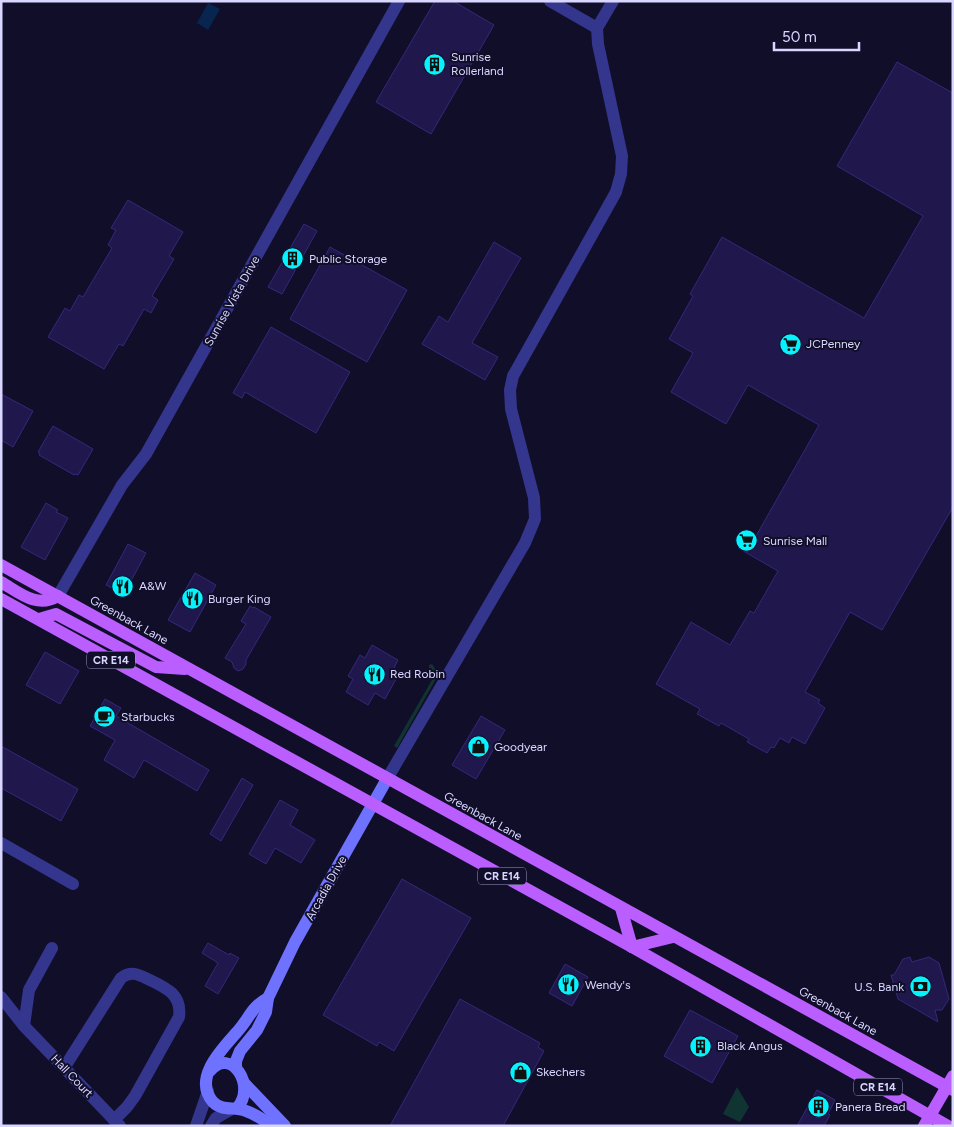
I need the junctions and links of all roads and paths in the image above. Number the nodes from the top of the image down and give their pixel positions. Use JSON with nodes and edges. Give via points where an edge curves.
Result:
{"nodes":[{"id":1,"x":399,"y":1,"type":"edge"},
{"id":2,"x":550,"y":1,"type":"edge"},
{"id":3,"x":613,"y":1,"type":"edge"},
{"id":4,"x":570,"y":6,"type":"edge"},
{"id":5,"x":597,"y":28,"type":"junction"},
{"id":6,"x":1,"y":565,"type":"edge"},
{"id":7,"x":1,"y":582,"type":"edge"},
{"id":8,"x":58,"y":596,"type":"junction"},
{"id":9,"x":1,"y":598,"type":"edge"},
{"id":10,"x":39,"y":619,"type":"junction"},
{"id":11,"x":190,"y":669,"type":"junction"},
{"id":12,"x":387,"y":779,"type":"junction"},
{"id":13,"x":373,"y":804,"type":"junction"},
{"id":14,"x":3,"y":848,"type":"edge"},
{"id":15,"x":73,"y":884,"type":"dead end"},
{"id":16,"x":621,"y":908,"type":"junction"},
{"id":17,"x":673,"y":937,"type":"junction"},
{"id":18,"x":632,"y":947,"type":"junction"},
{"id":19,"x":52,"y":948,"type":"dead end"},
{"id":20,"x":1,"y":997,"type":"edge"},
{"id":21,"x":268,"y":998,"type":"junction"},
{"id":22,"x":24,"y":1026,"type":"junction"},
{"id":23,"x":64,"y":1068,"type":"junction"},
{"id":24,"x":236,"y":1068,"type":"junction"},
{"id":25,"x":209,"y":1072,"type":"junction"},
{"id":26,"x":244,"y":1083,"type":"junction"},
{"id":27,"x":951,"y":1084,"type":"edge"},
{"id":28,"x":208,"y":1091,"type":"junction"},
{"id":29,"x":234,"y":1109,"type":"junction"},
{"id":30,"x":927,"y":1121,"type":"edge"},
{"id":31,"x":118,"y":1123,"type":"edge"},
{"id":32,"x":196,"y":1126,"type":"edge"},
{"id":33,"x":211,"y":1126,"type":"edge"},
{"id":34,"x":272,"y":1126,"type":"edge"},
{"id":35,"x":285,"y":1126,"type":"edge"},
{"id":36,"x":948,"y":1126,"type":"edge"}],
"edges":[{"from":1,"to":8,"type":"street","name":"Sunrise Vista Drive","via":[[146,454],[122,485]]},
{"from":2,"to":4,"type":"street"},
{"from":3,"to":5,"type":"street"},
{"from":4,"to":5,"type":"street"},
{"from":5,"to":12,"type":"street","via":[[622,156],[620,174],[616,192],[513,376],[511,409],[534,498],[535,519],[525,544]]},
{"from":6,"to":8,"type":"main road","name":"Greenback Lane","number":"CR E14"},
{"from":7,"to":8,"type":"main road","via":[[37,602],[50,601]]},
{"from":8,"to":11,"type":"main road","name":"Greenback Lane","number":"CR E14"},
{"from":9,"to":10,"type":"main road","number":"CR E14"},
{"from":10,"to":11,"type":"main road","via":[[56,614],[156,667]]},
{"from":10,"to":13,"type":"main road","number":"CR E14"},
{"from":11,"to":12,"type":"main road","name":"Greenback Lane","number":"CR E14"},
{"from":12,"to":13,"type":"street","name":"Arcadia Drive"},
{"from":12,"to":16,"type":"main road","name":"Greenback Lane","number":"CR E14"},
{"from":13,"to":18,"type":"main road","number":"CR E14"},
{"from":13,"to":21,"type":"street","name":"Arcadia Drive","via":[[295,942]]},
{"from":14,"to":15,"type":"street"},
{"from":16,"to":17,"type":"main road","name":"Greenback Lane","number":"CR E14"},
{"from":16,"to":18,"type":"main road"},
{"from":17,"to":18,"type":"main road"},
{"from":17,"to":27,"type":"main road","name":"Greenback Lane","number":"CR E14"},
{"from":18,"to":30,"type":"main road","number":"CR E14"},
{"from":19,"to":22,"type":"street","via":[[29,990]]},
{"from":20,"to":22,"type":"street","name":"Hall Court"},
{"from":21,"to":24,"type":"street","name":"Arcadia Drive","via":[[266,1012],[240,1051]]},
{"from":21,"to":25,"type":"street","name":"Arcadia Drive","via":[[256,1005],[215,1058]]},
{"from":22,"to":23,"type":"street","name":"Hall Court"},
{"from":23,"to":31,"type":"street","name":"Hall Court"},
{"from":23,"to":31,"type":"street","via":[[126,974],[135,973],[168,988],[177,1000],[179,1017]]},
{"from":24,"to":25,"type":"street","via":[[219,1064]]},
{"from":24,"to":26,"type":"street"},
{"from":25,"to":28,"type":"street"},
{"from":26,"to":29,"type":"street","via":[[244,1097]]},
{"from":26,"to":35,"type":"street"},
{"from":27,"to":30,"type":"main road"},
{"from":28,"to":29,"type":"street","via":[[218,1106]]},
{"from":28,"to":32,"type":"street"},
{"from":29,"to":33,"type":"street","via":[[216,1118]]},
{"from":29,"to":34,"type":"street","via":[[253,1114]]},
{"from":30,"to":36,"type":"main road","number":"CR E14"}]}
